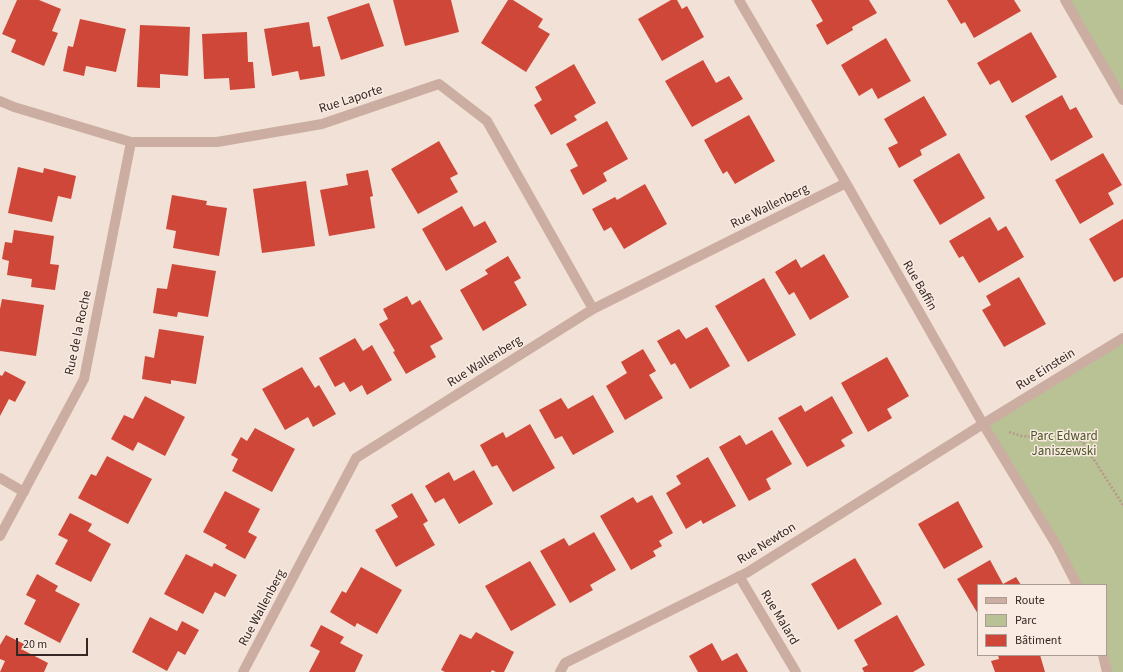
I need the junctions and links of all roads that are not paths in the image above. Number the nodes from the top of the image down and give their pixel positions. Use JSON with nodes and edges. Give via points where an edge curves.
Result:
{"nodes":[{"id":1,"x":739,"y":0,"type":"edge"},
{"id":2,"x":1065,"y":0,"type":"edge"},
{"id":3,"x":1123,"y":100,"type":"edge"},
{"id":4,"x":0,"y":101,"type":"edge"},
{"id":5,"x":131,"y":142,"type":"junction"},
{"id":6,"x":846,"y":183,"type":"junction"},
{"id":7,"x":593,"y":309,"type":"junction"},
{"id":8,"x":1123,"y":338,"type":"edge"},
{"id":9,"x":983,"y":424,"type":"junction"},
{"id":10,"x":0,"y":478,"type":"edge"},
{"id":11,"x":24,"y":492,"type":"junction"},
{"id":12,"x":0,"y":536,"type":"edge"},
{"id":13,"x":739,"y":576,"type":"junction"},
{"id":14,"x":1076,"y":584,"type":"edge"},
{"id":15,"x":1103,"y":656,"type":"edge"},
{"id":16,"x":243,"y":672,"type":"edge"},
{"id":17,"x":560,"y":672,"type":"edge"},
{"id":18,"x":796,"y":672,"type":"edge"},
{"id":19,"x":1107,"y":672,"type":"edge"}],
"edges":[{"from":1,"to":6,"type":"street","name":"Rue Baffin"},
{"from":2,"to":3,"type":"street"},
{"from":4,"to":5,"type":"street","name":"Rue Laporte"},
{"from":5,"to":7,"type":"street","name":"Rue Laporte","via":[[217,142],[322,124],[439,84],[487,121]]},
{"from":5,"to":11,"type":"street","name":"Rue de la Roche","via":[[84,379]]},
{"from":6,"to":7,"type":"street","name":"Rue Wallenberg"},
{"from":6,"to":9,"type":"street","name":"Rue Baffin"},
{"from":7,"to":16,"type":"street","name":"Rue Wallenberg","via":[[356,458]]},
{"from":8,"to":9,"type":"street","name":"Rue Einstein"},
{"from":9,"to":13,"type":"street","name":"Rue Newton"},
{"from":9,"to":14,"type":"street","name":"Rue Baffin","via":[[1057,546]]},
{"from":10,"to":11,"type":"street"},
{"from":11,"to":12,"type":"street","name":"Rue de la Roche"},
{"from":13,"to":17,"type":"street","name":"Rue Newton","via":[[565,663]]},
{"from":13,"to":18,"type":"street","name":"Rue Malard"},
{"from":15,"to":19,"type":"street"}]}
